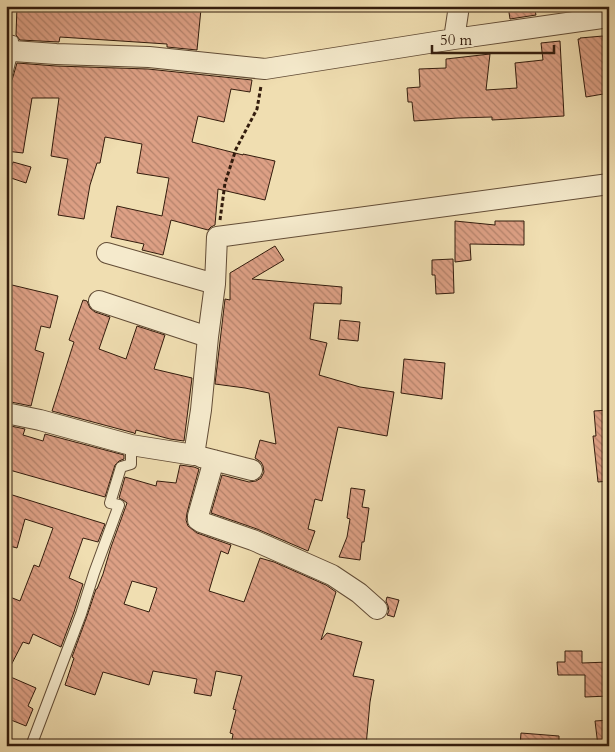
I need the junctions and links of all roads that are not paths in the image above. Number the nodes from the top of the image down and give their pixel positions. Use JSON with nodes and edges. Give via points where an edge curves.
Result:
{"nodes":[{"id":1,"x":459,"y":6,"type":"edge"},
{"id":2,"x":609,"y":17,"type":"edge"},
{"id":3,"x":454,"y":39,"type":"junction"},
{"id":4,"x":10,"y":45,"type":"edge"},
{"id":5,"x":6,"y":78,"type":"edge"},
{"id":6,"x":609,"y":184,"type":"edge"},
{"id":7,"x":107,"y":253,"type":"dead end"},
{"id":8,"x":216,"y":284,"type":"junction"},
{"id":9,"x":99,"y":301,"type":"dead end"},
{"id":10,"x":208,"y":337,"type":"junction"},
{"id":11,"x":6,"y":414,"type":"edge"},
{"id":12,"x":131,"y":445,"type":"junction"},
{"id":13,"x":194,"y":456,"type":"junction"},
{"id":14,"x":214,"y":460,"type":"junction"},
{"id":15,"x":252,"y":470,"type":"dead end"},
{"id":16,"x":377,"y":609,"type":"dead end"},
{"id":17,"x":31,"y":746,"type":"edge"}],
"edges":[{"from":1,"to":3,"type":"street"},
{"from":2,"to":3,"type":"street"},
{"from":3,"to":4,"type":"street","via":[[265,68],[149,57],[56,54]]},
{"from":4,"to":5,"type":"lane"},
{"from":6,"to":8,"type":"street","via":[[217,237]]},
{"from":7,"to":8,"type":"street"},
{"from":8,"to":10,"type":"street"},
{"from":9,"to":10,"type":"street"},
{"from":10,"to":13,"type":"street"},
{"from":11,"to":12,"type":"street"},
{"from":12,"to":13,"type":"street"},
{"from":12,"to":17,"type":"lane","via":[[131,464],[121,468],[110,503],[119,505]]},
{"from":13,"to":14,"type":"street"},
{"from":14,"to":15,"type":"street"},
{"from":14,"to":16,"type":"street","via":[[198,520],[332,575]]}]}
